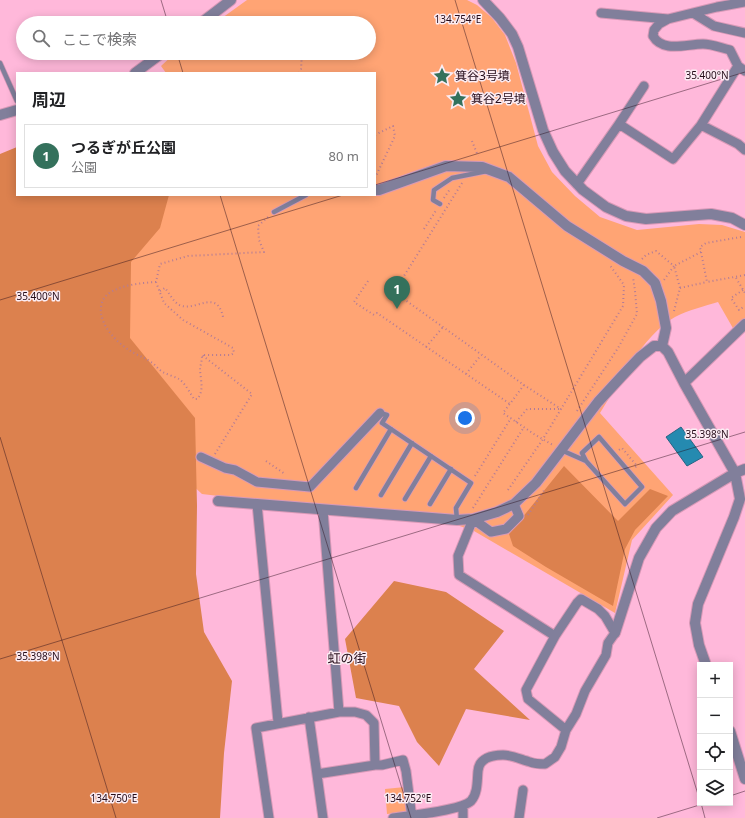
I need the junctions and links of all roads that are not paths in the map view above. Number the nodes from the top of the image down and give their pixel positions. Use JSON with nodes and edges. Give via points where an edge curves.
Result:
{"nodes":[{"id":1,"x":231,"y":0,"type":"edge"},
{"id":2,"x":483,"y":0,"type":"edge"},
{"id":3,"x":745,"y":2,"type":"edge"},
{"id":4,"x":601,"y":13,"type":"dead end"},
{"id":5,"x":693,"y":13,"type":"junction"},
{"id":6,"x":210,"y":16,"type":"edge"},
{"id":7,"x":668,"y":19,"type":"junction"},
{"id":8,"x":745,"y":33,"type":"edge"},
{"id":9,"x":153,"y":60,"type":"edge"},
{"id":10,"x":0,"y":63,"type":"edge"},
{"id":11,"x":742,"y":69,"type":"edge"},
{"id":12,"x":136,"y":72,"type":"edge"},
{"id":13,"x":644,"y":86,"type":"dead end"},
{"id":14,"x":16,"y":99,"type":"edge"},
{"id":15,"x":16,"y":110,"type":"edge"},
{"id":16,"x":0,"y":115,"type":"edge"},
{"id":17,"x":619,"y":124,"type":"junction"},
{"id":18,"x":702,"y":125,"type":"junction"},
{"id":19,"x":745,"y":150,"type":"edge"},
{"id":20,"x":486,"y":168,"type":"junction"},
{"id":21,"x":577,"y":184,"type":"junction"},
{"id":22,"x":376,"y":190,"type":"edge"},
{"id":23,"x":304,"y":196,"type":"edge"},
{"id":24,"x":440,"y":204,"type":"road end"},
{"id":25,"x":274,"y":212,"type":"road end"},
{"id":26,"x":745,"y":226,"type":"edge"},
{"id":27,"x":745,"y":324,"type":"edge"},
{"id":28,"x":662,"y":346,"type":"junction"},
{"id":29,"x":684,"y":384,"type":"junction"},
{"id":30,"x":380,"y":413,"type":"joint"},
{"id":31,"x":391,"y":430,"type":"junction"},
{"id":32,"x":412,"y":443,"type":"junction"},
{"id":33,"x":561,"y":450,"type":"junction"},
{"id":34,"x":432,"y":456,"type":"junction"},
{"id":35,"x":201,"y":457,"type":"dead end"},
{"id":36,"x":586,"y":461,"type":"junction"},
{"id":37,"x":745,"y":469,"type":"edge"},
{"id":38,"x":451,"y":470,"type":"junction"},
{"id":39,"x":735,"y":473,"type":"junction"},
{"id":40,"x":356,"y":488,"type":"dead end"},
{"id":41,"x":381,"y":495,"type":"dead end"},
{"id":42,"x":405,"y":499,"type":"dead end"},
{"id":43,"x":218,"y":502,"type":"dead end"},
{"id":44,"x":257,"y":504,"type":"junction"},
{"id":45,"x":430,"y":504,"type":"dead end"},
{"id":46,"x":514,"y":504,"type":"junction"},
{"id":47,"x":323,"y":510,"type":"junction"},
{"id":48,"x":465,"y":520,"type":"junction"},
{"id":49,"x":615,"y":633,"type":"junction"},
{"id":50,"x":555,"y":636,"type":"junction"},
{"id":51,"x":705,"y":662,"type":"edge"},
{"id":52,"x":340,"y":712,"type":"junction"},
{"id":53,"x":309,"y":717,"type":"junction"},
{"id":54,"x":278,"y":722,"type":"junction"},
{"id":55,"x":566,"y":730,"type":"junction"},
{"id":56,"x":731,"y":734,"type":"edge"},
{"id":57,"x":375,"y":765,"type":"junction"},
{"id":58,"x":317,"y":774,"type":"junction"},
{"id":59,"x":745,"y":779,"type":"edge"},
{"id":60,"x":523,"y":790,"type":"dead end"},
{"id":61,"x":462,"y":806,"type":"junction"},
{"id":62,"x":412,"y":817,"type":"edge"},
{"id":63,"x":269,"y":818,"type":"edge"},
{"id":64,"x":323,"y":818,"type":"edge"},
{"id":65,"x":393,"y":818,"type":"edge"},
{"id":66,"x":463,"y":818,"type":"edge"},
{"id":67,"x":519,"y":818,"type":"edge"}],
"edges":[{"from":1,"to":6,"type":"street"},
{"from":2,"to":21,"type":"street","via":[[500,18],[515,40],[543,130],[553,152]]},
{"from":3,"to":5,"type":"street"},
{"from":4,"to":7,"type":"street"},
{"from":5,"to":7,"type":"street"},
{"from":5,"to":8,"type":"street","via":[[714,26]]},
{"from":7,"to":11,"type":"street","via":[[654,30],[653,36],[657,43],[667,47],[714,45],[730,50]]},
{"from":9,"to":12,"type":"street"},
{"from":10,"to":14,"type":"lane"},
{"from":11,"to":18,"type":"street"},
{"from":13,"to":17,"type":"street"},
{"from":15,"to":16,"type":"street"},
{"from":17,"to":18,"type":"street","via":[[673,159]]},
{"from":17,"to":21,"type":"street"},
{"from":18,"to":19,"type":"street"},
{"from":20,"to":22,"type":"street","via":[[446,166]]},
{"from":20,"to":24,"type":"lane","via":[[467,176],[452,178],[434,190],[433,200]]},
{"from":20,"to":28,"type":"street","via":[[509,177],[567,226],[643,271],[655,283],[666,328]]},
{"from":21,"to":26,"type":"street","via":[[606,207],[626,216],[646,219],[711,214],[732,218]]},
{"from":23,"to":25,"type":"lane"},
{"from":27,"to":29,"type":"street"},
{"from":28,"to":29,"type":"street","via":[[668,352]]},
{"from":28,"to":33,"type":"street","via":[[654,346],[626,371]]},
{"from":29,"to":39,"type":"street"},
{"from":30,"to":31,"type":"lane","via":[[387,415],[382,423]]},
{"from":30,"to":35,"type":"street","via":[[310,488],[257,482]]},
{"from":31,"to":32,"type":"lane"},
{"from":31,"to":40,"type":"lane"},
{"from":32,"to":34,"type":"lane"},
{"from":32,"to":41,"type":"lane"},
{"from":33,"to":36,"type":"lane"},
{"from":33,"to":46,"type":"street","via":[[536,483]]},
{"from":34,"to":38,"type":"lane"},
{"from":34,"to":42,"type":"lane"},
{"from":36,"to":36,"type":"lane","via":[[625,504],[642,487],[599,438],[582,453]]},
{"from":37,"to":39,"type":"street"},
{"from":38,"to":45,"type":"lane"},
{"from":38,"to":48,"type":"lane","via":[[471,483],[456,508]]},
{"from":39,"to":49,"type":"street","via":[[672,512],[656,528],[639,558]]},
{"from":39,"to":51,"type":"street","via":[[740,499],[698,604],[695,623]]},
{"from":43,"to":44,"type":"street"},
{"from":44,"to":47,"type":"street"},
{"from":44,"to":54,"type":"street"},
{"from":46,"to":48,"type":"street","via":[[497,512]]},
{"from":46,"to":48,"type":"street","via":[[518,516],[506,529],[491,532]]},
{"from":47,"to":48,"type":"street"},
{"from":47,"to":52,"type":"street"},
{"from":48,"to":50,"type":"street","via":[[458,556],[459,575]]},
{"from":49,"to":50,"type":"street","via":[[598,609],[581,599]]},
{"from":49,"to":55,"type":"street"},
{"from":50,"to":55,"type":"street","via":[[526,690],[528,699]]},
{"from":52,"to":53,"type":"street"},
{"from":52,"to":57,"type":"street","via":[[366,715],[374,723]]},
{"from":53,"to":54,"type":"street"},
{"from":53,"to":58,"type":"street"},
{"from":54,"to":63,"type":"street","via":[[256,728]]},
{"from":55,"to":61,"type":"street","via":[[555,757],[545,764],[504,755],[483,760],[478,765],[476,791],[471,801]]},
{"from":56,"to":59,"type":"street"},
{"from":57,"to":58,"type":"street"},
{"from":57,"to":62,"type":"street","via":[[403,760]]},
{"from":58,"to":64,"type":"street"},
{"from":60,"to":67,"type":"street"},
{"from":61,"to":62,"type":"street"},
{"from":61,"to":66,"type":"street"},
{"from":62,"to":65,"type":"street"}]}
